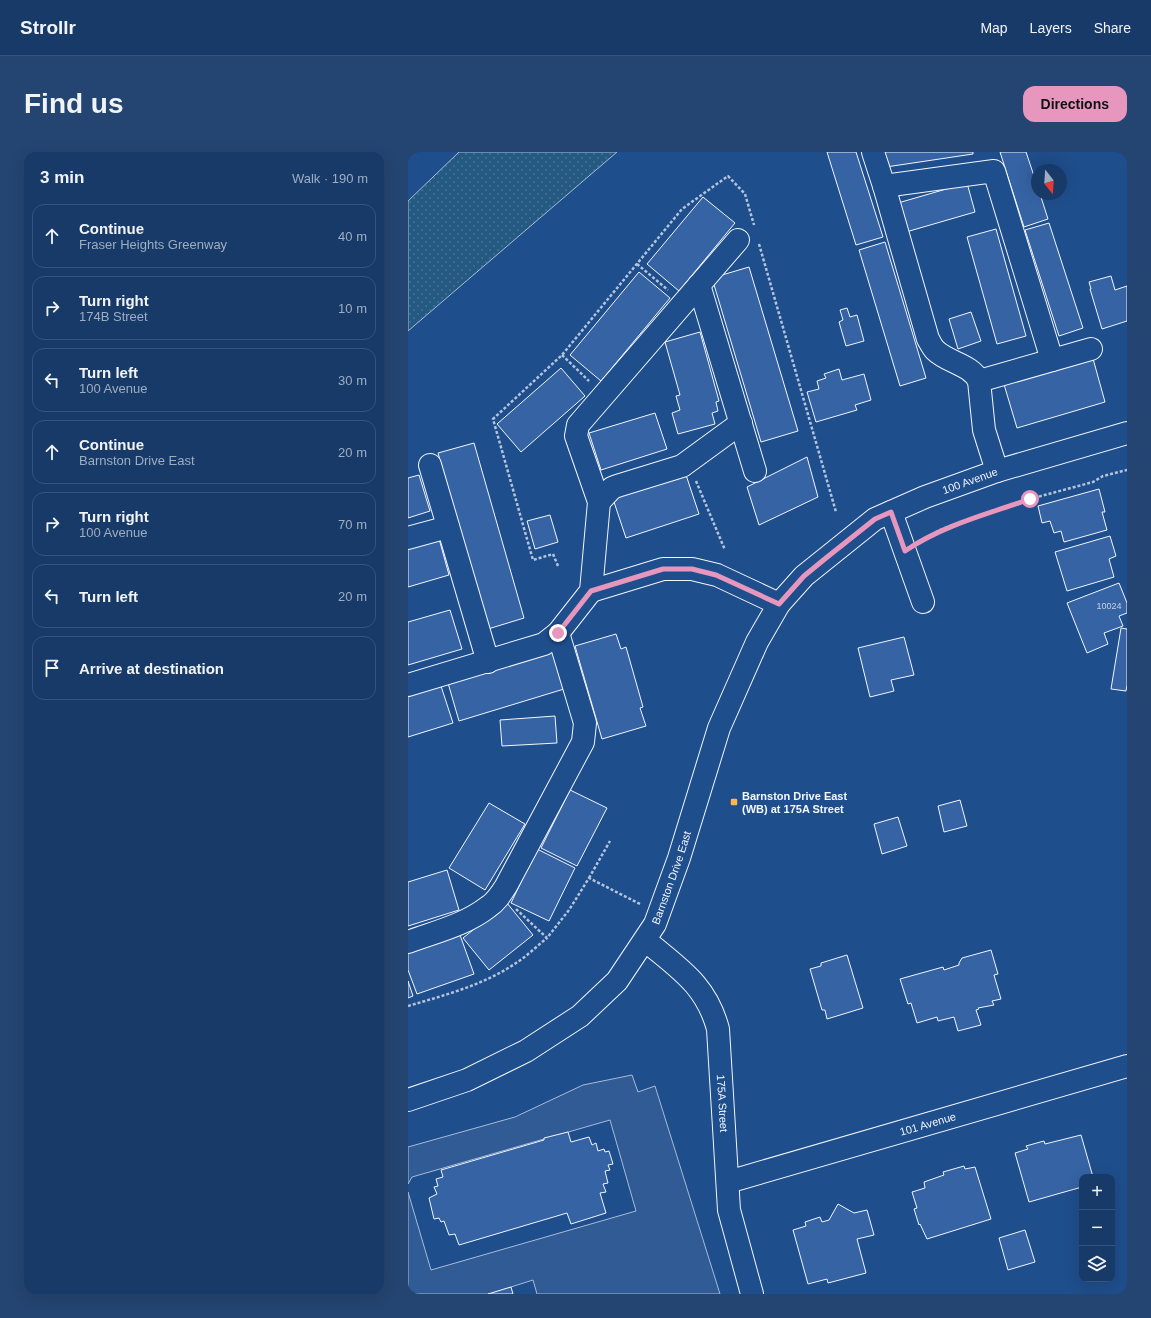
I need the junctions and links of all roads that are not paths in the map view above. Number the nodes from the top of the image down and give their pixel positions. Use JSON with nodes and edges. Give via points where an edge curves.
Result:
{"nodes":[{"id":1,"x":873,"y":152,"type":"edge"},
{"id":2,"x":884,"y":186,"type":"junction"},
{"id":3,"x":738,"y":240,"type":"dead end"},
{"id":4,"x":700,"y":284,"type":"junction"},
{"id":5,"x":1091,"y":349,"type":"dead end"},
{"id":6,"x":1052,"y":360,"type":"junction"},
{"id":7,"x":979,"y":381,"type":"junction"},
{"id":8,"x":741,"y":423,"type":"junction"},
{"id":9,"x":1127,"y":433,"type":"edge"},
{"id":10,"x":430,"y":466,"type":"dead end"},
{"id":11,"x":755,"y":471,"type":"dead end"},
{"id":12,"x":997,"y":471,"type":"junction"},
{"id":13,"x":599,"y":502,"type":"junction"},
{"id":14,"x":891,"y":512,"type":"junction"},
{"id":15,"x":448,"y":527,"type":"junction"},
{"id":16,"x":408,"y":538,"type":"edge"},
{"id":17,"x":826,"y":558,"type":"joint"},
{"id":18,"x":591,"y":591,"type":"junction"},
{"id":19,"x":923,"y":602,"type":"dead end"},
{"id":20,"x":779,"y":604,"type":"junction"},
{"id":21,"x":558,"y":633,"type":"junction"},
{"id":22,"x":488,"y":662,"type":"junction"},
{"id":23,"x":408,"y":685,"type":"edge"},
{"id":24,"x":645,"y":940,"type":"junction"},
{"id":25,"x":408,"y":942,"type":"edge"},
{"id":26,"x":1127,"y":1066,"type":"edge"},
{"id":27,"x":408,"y":1100,"type":"edge"},
{"id":28,"x":728,"y":1182,"type":"junction"},
{"id":29,"x":752,"y":1294,"type":"edge"}],
"edges":[{"from":1,"to":2,"type":"street"},
{"from":2,"to":6,"type":"street","via":[[994,171]]},
{"from":2,"to":7,"type":"street","via":[[928,339],[941,355],[976,374]]},
{"from":3,"to":4,"type":"street"},
{"from":4,"to":8,"type":"street"},
{"from":4,"to":13,"type":"street","via":[[578,424],[576,436]]},
{"from":5,"to":6,"type":"street"},
{"from":6,"to":7,"type":"street"},
{"from":7,"to":12,"type":"street","via":[[984,430]]},
{"from":8,"to":11,"type":"street"},
{"from":8,"to":13,"type":"street","via":[[688,462],[612,488]]},
{"from":9,"to":12,"type":"street","name":"100 Avenue"},
{"from":10,"to":15,"type":"street"},
{"from":12,"to":14,"type":"street","name":"100 Avenue"},
{"from":13,"to":18,"type":"street"},
{"from":14,"to":17,"type":"street","name":"100 Avenue","via":[[875,519]]},
{"from":14,"to":19,"type":"street"},
{"from":15,"to":16,"type":"street"},
{"from":15,"to":22,"type":"street"},
{"from":17,"to":20,"type":"street","name":"Barnston Drive East","via":[[804,576]]},
{"from":18,"to":20,"type":"street","via":[[663,569],[692,569],[716,575]]},
{"from":18,"to":21,"type":"street"},
{"from":20,"to":24,"type":"street","name":"Barnston Drive East","via":[[757,642],[719,728],[680,858],[655,924]]},
{"from":21,"to":22,"type":"street","via":[[544,644]]},
{"from":21,"to":25,"type":"street","via":[[585,723],[583,742],[506,886],[489,907],[463,922]]},
{"from":22,"to":23,"type":"street"},
{"from":24,"to":27,"type":"street","name":"Barnston Drive East","via":[[616,981],[573,1021],[520,1055],[467,1080]]},
{"from":24,"to":28,"type":"street","name":"175A Street","via":[[695,982],[715,1016]]},
{"from":26,"to":28,"type":"street","name":"101 Avenue"},
{"from":28,"to":29,"type":"street","name":"175A Street","via":[[729,1210]]}]}
